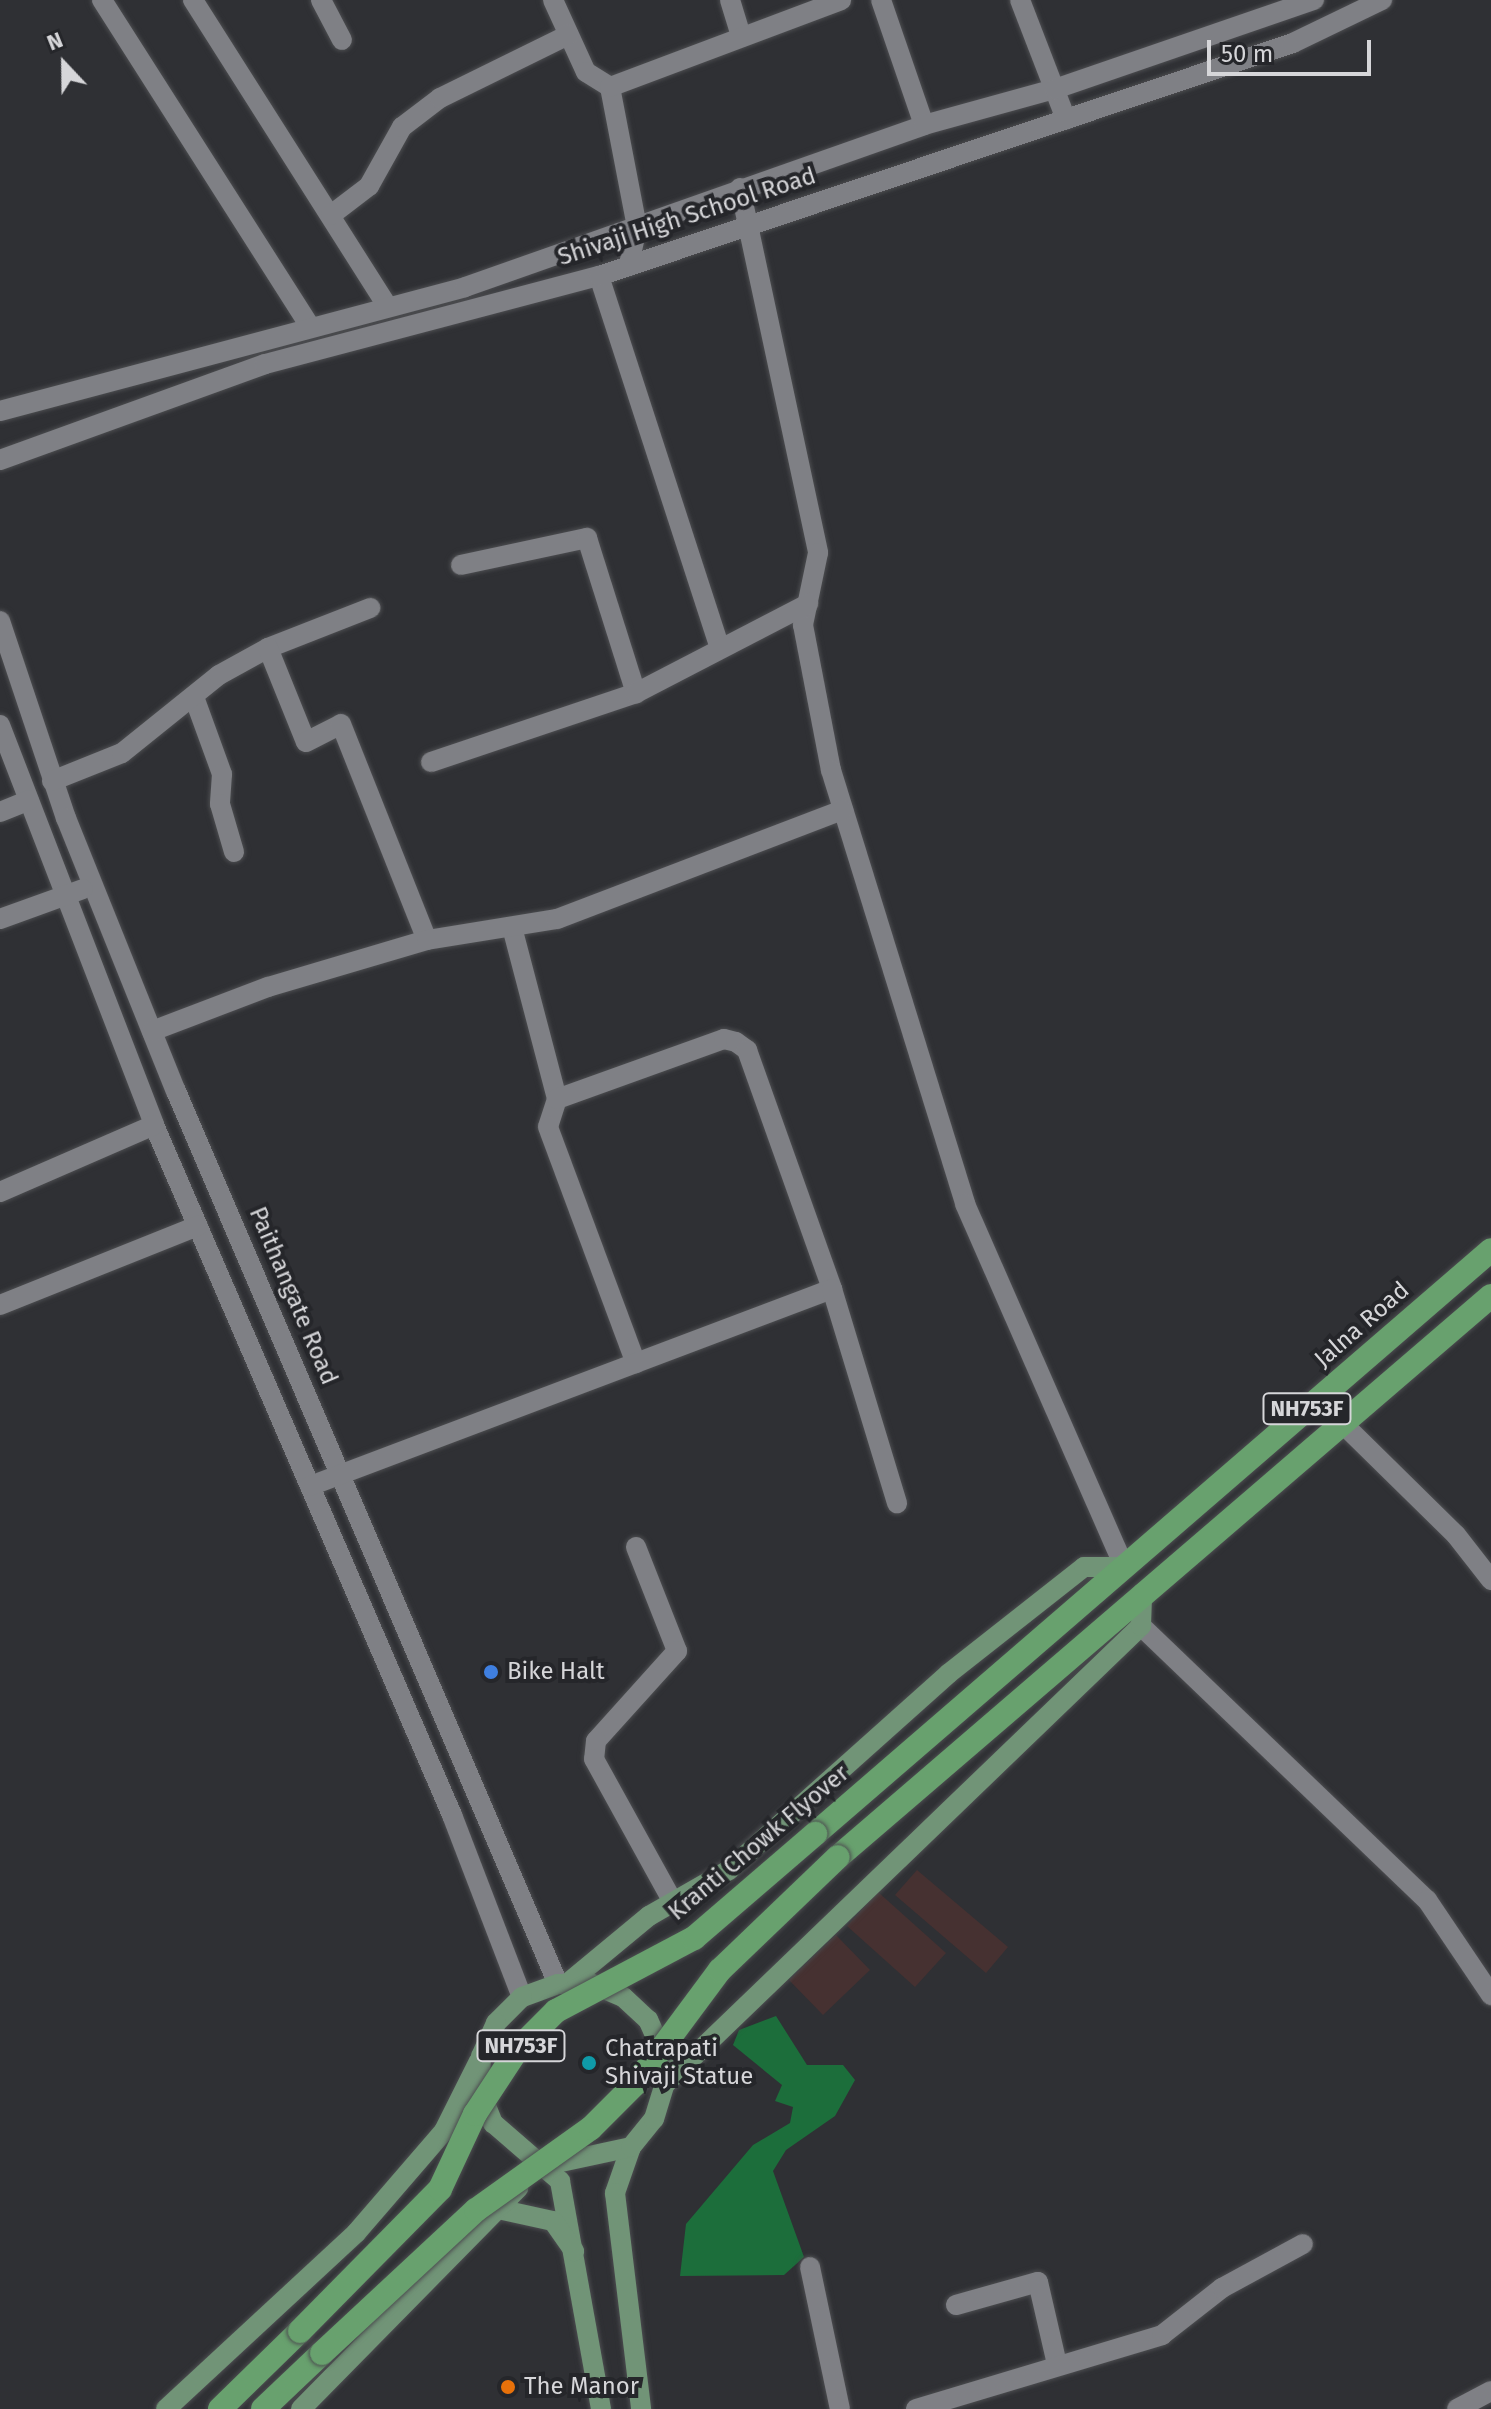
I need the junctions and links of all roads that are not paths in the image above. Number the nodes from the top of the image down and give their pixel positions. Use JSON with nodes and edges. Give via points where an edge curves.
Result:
{"nodes":[{"id":1,"x":102,"y":0,"type":"edge"},
{"id":2,"x":193,"y":0,"type":"edge"},
{"id":3,"x":321,"y":0,"type":"edge"},
{"id":4,"x":553,"y":0,"type":"edge"},
{"id":5,"x":730,"y":0,"type":"edge"},
{"id":6,"x":841,"y":0,"type":"edge"},
{"id":7,"x":881,"y":0,"type":"edge"},
{"id":8,"x":1020,"y":0,"type":"edge"},
{"id":9,"x":1314,"y":0,"type":"edge"},
{"id":10,"x":1382,"y":0,"type":"edge"},
{"id":11,"x":568,"y":35,"type":"junction"},
{"id":12,"x":741,"y":37,"type":"junction"},
{"id":13,"x":342,"y":40,"type":"dead end"},
{"id":14,"x":610,"y":87,"type":"junction"},
{"id":15,"x":1055,"y":89,"type":"junction"},
{"id":16,"x":1066,"y":119,"type":"junction"},
{"id":17,"x":924,"y":125,"type":"junction"},
{"id":18,"x":740,"y":188,"type":"junction"},
{"id":19,"x":331,"y":215,"type":"junction"},
{"id":20,"x":750,"y":225,"type":"junction"},
{"id":21,"x":637,"y":227,"type":"junction"},
{"id":22,"x":629,"y":266,"type":"junction"},
{"id":23,"x":599,"y":276,"type":"junction"},
{"id":24,"x":387,"y":306,"type":"junction"},
{"id":25,"x":309,"y":325,"type":"junction"},
{"id":26,"x":0,"y":411,"type":"edge"},
{"id":27,"x":0,"y":460,"type":"edge"},
{"id":28,"x":461,"y":565,"type":"dead end"},
{"id":29,"x":808,"y":604,"type":"junction"},
{"id":30,"x":370,"y":608,"type":"dead end"},
{"id":31,"x":0,"y":621,"type":"edge"},
{"id":32,"x":719,"y":646,"type":"junction"},
{"id":33,"x":268,"y":648,"type":"junction"},
{"id":34,"x":636,"y":693,"type":"junction"},
{"id":35,"x":194,"y":697,"type":"junction"},
{"id":36,"x":0,"y":725,"type":"edge"},
{"id":37,"x":431,"y":762,"type":"dead end"},
{"id":38,"x":52,"y":781,"type":"junction"},
{"id":39,"x":29,"y":800,"type":"junction"},
{"id":40,"x":843,"y":810,"type":"junction"},
{"id":41,"x":0,"y":812,"type":"edge"},
{"id":42,"x":234,"y":852,"type":"dead end"},
{"id":43,"x":95,"y":886,"type":"junction"},
{"id":44,"x":70,"y":893,"type":"junction"},
{"id":45,"x":0,"y":919,"type":"edge"},
{"id":46,"x":513,"y":931,"type":"junction"},
{"id":47,"x":427,"y":940,"type":"junction"},
{"id":48,"x":152,"y":1031,"type":"junction"},
{"id":49,"x":557,"y":1099,"type":"junction"},
{"id":50,"x":154,"y":1125,"type":"junction"},
{"id":51,"x":0,"y":1192,"type":"edge"},
{"id":52,"x":198,"y":1226,"type":"junction"},
{"id":53,"x":1491,"y":1250,"type":"edge"},
{"id":54,"x":832,"y":1289,"type":"junction"},
{"id":55,"x":1491,"y":1296,"type":"edge"},
{"id":56,"x":0,"y":1305,"type":"edge"},
{"id":57,"x":636,"y":1363,"type":"junction"},
{"id":58,"x":1341,"y":1422,"type":"junction"},
{"id":59,"x":341,"y":1474,"type":"junction"},
{"id":60,"x":310,"y":1486,"type":"junction"},
{"id":61,"x":897,"y":1503,"type":"dead end"},
{"id":62,"x":636,"y":1547,"type":"dead end"},
{"id":63,"x":1124,"y":1567,"type":"junction"},
{"id":64,"x":1491,"y":1580,"type":"edge"},
{"id":65,"x":1142,"y":1593,"type":"junction"},
{"id":66,"x":1141,"y":1626,"type":"junction"},
{"id":67,"x":673,"y":1902,"type":"junction"},
{"id":68,"x":563,"y":1983,"type":"junction"},
{"id":69,"x":1491,"y":1995,"type":"edge"},
{"id":70,"x":522,"y":1997,"type":"junction"},
{"id":71,"x":481,"y":2056,"type":"junction"},
{"id":72,"x":665,"y":2084,"type":"junction"},
{"id":73,"x":631,"y":2147,"type":"junction"},
{"id":74,"x":545,"y":2163,"type":"junction"},
{"id":75,"x":498,"y":2209,"type":"junction"},
{"id":76,"x":1303,"y":2244,"type":"dead end"},
{"id":77,"x":579,"y":2262,"type":"junction"},
{"id":78,"x":810,"y":2267,"type":"dead end"},
{"id":79,"x":956,"y":2305,"type":"dead end"},
{"id":80,"x":1057,"y":2364,"type":"junction"},
{"id":81,"x":1491,"y":2391,"type":"edge"},
{"id":82,"x":166,"y":2409,"type":"edge"},
{"id":83,"x":220,"y":2409,"type":"edge"},
{"id":84,"x":263,"y":2409,"type":"edge"},
{"id":85,"x":301,"y":2409,"type":"edge"},
{"id":86,"x":601,"y":2409,"type":"edge"},
{"id":87,"x":641,"y":2409,"type":"edge"},
{"id":88,"x":840,"y":2409,"type":"edge"},
{"id":89,"x":916,"y":2409,"type":"edge"},
{"id":90,"x":1457,"y":2409,"type":"edge"}],
"edges":[{"from":1,"to":25,"type":"street","via":[[173,122]]},
{"from":2,"to":19,"type":"street"},
{"from":3,"to":13,"type":"street"},
{"from":4,"to":11,"type":"street"},
{"from":5,"to":12,"type":"street"},
{"from":6,"to":12,"type":"street"},
{"from":7,"to":17,"type":"street"},
{"from":8,"to":15,"type":"street"},
{"from":9,"to":15,"type":"street","name":"Shivaji High School Road"},
{"from":10,"to":16,"type":"street","name":"Shivaji High School Road","via":[[1293,43]]},
{"from":11,"to":14,"type":"street","via":[[586,72]]},
{"from":11,"to":19,"type":"street","via":[[440,98],[402,127],[369,186]]},
{"from":12,"to":14,"type":"street"},
{"from":14,"to":21,"type":"street"},
{"from":15,"to":16,"type":"street"},
{"from":15,"to":17,"type":"street","name":"Shivaji High School Road"},
{"from":16,"to":20,"type":"street","name":"Shivaji High School Road"},
{"from":17,"to":18,"type":"street","name":"Shivaji High School Road"},
{"from":18,"to":20,"type":"street"},
{"from":18,"to":21,"type":"street","name":"Shivaji High School Road"},
{"from":19,"to":24,"type":"street"},
{"from":20,"to":22,"type":"street","name":"Shivaji High School Road"},
{"from":20,"to":29,"type":"street","via":[[818,553]]},
{"from":21,"to":22,"type":"street"},
{"from":21,"to":24,"type":"street","name":"Shivaji High School Road"},
{"from":22,"to":23,"type":"street","name":"Shivaji High School Road"},
{"from":23,"to":27,"type":"street","name":"Shivaji High School Road","via":[[265,364]]},
{"from":23,"to":32,"type":"street"},
{"from":24,"to":25,"type":"street","name":"Shivaji High School Road"},
{"from":25,"to":26,"type":"street","name":"Shivaji High School Road"},
{"from":28,"to":34,"type":"street","via":[[587,538]]},
{"from":29,"to":32,"type":"street"},
{"from":29,"to":40,"type":"street","via":[[803,625]]},
{"from":30,"to":33,"type":"street"},
{"from":31,"to":38,"type":"street","name":"Paithangate Road"},
{"from":32,"to":34,"type":"street"},
{"from":33,"to":35,"type":"street"},
{"from":33,"to":47,"type":"street","via":[[306,742],[341,724]]},
{"from":34,"to":37,"type":"street"},
{"from":35,"to":38,"type":"street","via":[[122,753]]},
{"from":35,"to":42,"type":"street","via":[[222,774],[220,801]]},
{"from":36,"to":39,"type":"street"},
{"from":38,"to":43,"type":"street","name":"Paithangate Road"},
{"from":39,"to":41,"type":"street"},
{"from":39,"to":44,"type":"street"},
{"from":40,"to":46,"type":"street"},
{"from":40,"to":63,"type":"street","via":[[965,1204]]},
{"from":43,"to":44,"type":"street"},
{"from":43,"to":48,"type":"street","name":"Paithangate Road"},
{"from":44,"to":45,"type":"street"},
{"from":44,"to":50,"type":"street"},
{"from":46,"to":47,"type":"street"},
{"from":46,"to":49,"type":"street"},
{"from":47,"to":48,"type":"street","via":[[268,987]]},
{"from":48,"to":59,"type":"street","name":"Paithangate Road"},
{"from":49,"to":54,"type":"street","via":[[724,1039],[736,1042],[747,1050]]},
{"from":49,"to":57,"type":"street","via":[[548,1127]]},
{"from":50,"to":51,"type":"street"},
{"from":50,"to":52,"type":"street"},
{"from":52,"to":56,"type":"street"},
{"from":52,"to":60,"type":"street"},
{"from":53,"to":63,"type":"highway","name":"Jalna Road","number":"NH753F"},
{"from":54,"to":57,"type":"street"},
{"from":54,"to":61,"type":"street"},
{"from":55,"to":58,"type":"highway","number":"NH753F"},
{"from":57,"to":59,"type":"street"},
{"from":58,"to":64,"type":"street","via":[[1456,1535]]},
{"from":58,"to":65,"type":"highway","number":"NH753F"},
{"from":59,"to":60,"type":"street"},
{"from":59,"to":68,"type":"street","name":"Paithangate Road"},
{"from":60,"to":70,"type":"street"},
{"from":62,"to":67,"type":"street","via":[[677,1651],[596,1741],[594,1759]]},
{"from":63,"to":67,"type":"main road","via":[[1084,1567],[948,1674],[729,1870]]},
{"from":63,"to":83,"type":"highway","name":"Kranti Chowk Flyover","number":"NH753F","bridge":true,"via":[[694,1938],[556,2011],[517,2050],[475,2114],[440,2189]]},
{"from":65,"to":66,"type":"main road"},
{"from":65,"to":84,"type":"highway","number":"NH753F","bridge":true,"via":[[838,1857],[720,1970],[636,2083],[591,2128],[476,2210]]},
{"from":66,"to":69,"type":"street","via":[[1427,1900]]},
{"from":66,"to":72,"type":"main road"},
{"from":67,"to":68,"type":"main road"},
{"from":68,"to":70,"type":"main road"},
{"from":68,"to":72,"type":"main road","via":[[623,1997],[648,2020],[662,2051]]},
{"from":70,"to":71,"type":"main road","via":[[496,2023]]},
{"from":71,"to":74,"type":"main road","via":[[480,2091],[493,2123],[516,2149]]},
{"from":71,"to":82,"type":"main road","via":[[444,2131],[356,2233]]},
{"from":72,"to":73,"type":"main road","via":[[654,2119]]},
{"from":73,"to":74,"type":"main road"},
{"from":73,"to":87,"type":"main road","via":[[615,2193]]},
{"from":74,"to":75,"type":"main road"},
{"from":74,"to":77,"type":"main road","via":[[560,2181]]},
{"from":75,"to":77,"type":"main road","via":[[553,2221]]},
{"from":75,"to":85,"type":"main road"},
{"from":76,"to":80,"type":"street","via":[[1222,2288],[1162,2335]]},
{"from":77,"to":86,"type":"main road"},
{"from":78,"to":88,"type":"street"},
{"from":79,"to":80,"type":"street","via":[[1038,2282]]},
{"from":80,"to":89,"type":"street"},
{"from":81,"to":90,"type":"street"}]}
